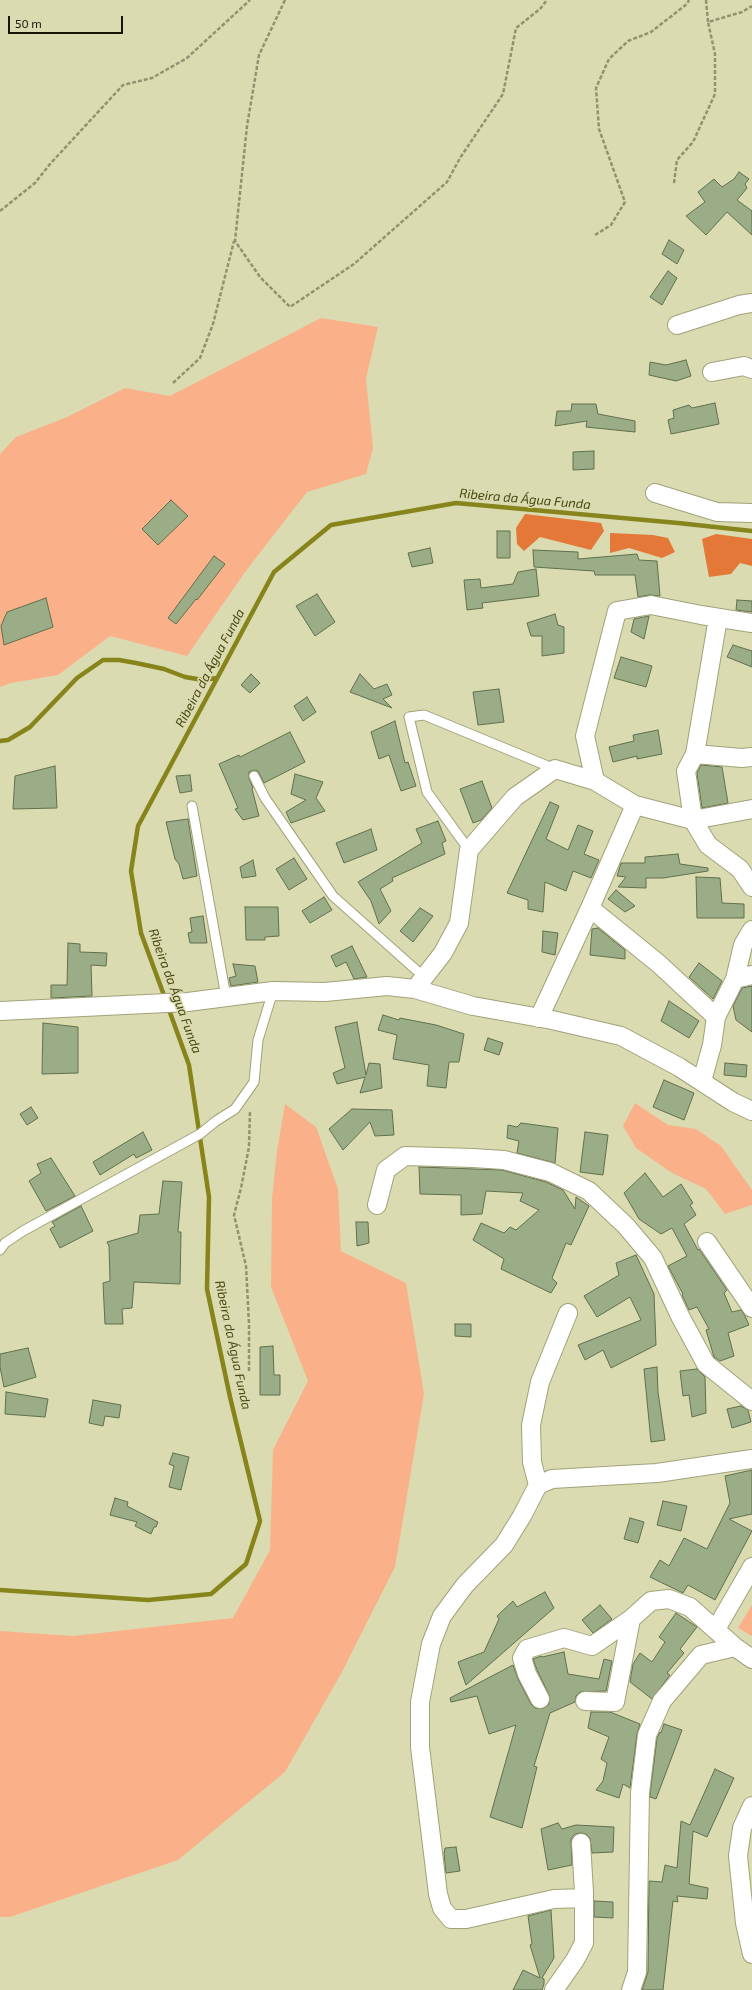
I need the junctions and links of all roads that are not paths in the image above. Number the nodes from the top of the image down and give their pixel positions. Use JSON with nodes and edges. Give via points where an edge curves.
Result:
{"nodes":[{"id":1,"x":752,"y":303,"type":"edge"},
{"id":2,"x":678,"y":324,"type":"dead end"},
{"id":3,"x":752,"y":369,"type":"edge"},
{"id":4,"x":712,"y":372,"type":"dead end"},
{"id":5,"x":655,"y":493,"type":"dead end"},
{"id":6,"x":752,"y":513,"type":"edge"},
{"id":7,"x":718,"y":618,"type":"junction"},
{"id":8,"x":752,"y":623,"type":"edge"},
{"id":9,"x":695,"y":754,"type":"junction"},
{"id":10,"x":752,"y":757,"type":"edge"},
{"id":11,"x":555,"y":769,"type":"junction"},
{"id":12,"x":254,"y":776,"type":"dead end"},
{"id":13,"x":595,"y":781,"type":"junction"},
{"id":14,"x":635,"y":805,"type":"junction"},
{"id":15,"x":192,"y":806,"type":"dead end"},
{"id":16,"x":752,"y":809,"type":"edge"},
{"id":17,"x":693,"y":820,"type":"junction"},
{"id":18,"x":469,"y":850,"type":"junction"},
{"id":19,"x":752,"y":886,"type":"edge"},
{"id":20,"x":590,"y":908,"type":"junction"},
{"id":21,"x":752,"y":930,"type":"edge"},
{"id":22,"x":744,"y":977,"type":"edge"},
{"id":23,"x":420,"y":982,"type":"junction"},
{"id":24,"x":273,"y":991,"type":"junction"},
{"id":25,"x":226,"y":997,"type":"junction"},
{"id":26,"x":0,"y":1011,"type":"edge"},
{"id":27,"x":716,"y":1017,"type":"junction"},
{"id":28,"x":539,"y":1018,"type":"junction"},
{"id":29,"x":702,"y":1082,"type":"junction"},
{"id":30,"x":752,"y":1111,"type":"edge"},
{"id":31,"x":378,"y":1205,"type":"dead end"},
{"id":32,"x":707,"y":1242,"type":"dead end"},
{"id":33,"x":0,"y":1250,"type":"edge"},
{"id":34,"x":752,"y":1308,"type":"edge"},
{"id":35,"x":568,"y":1313,"type":"dead end"},
{"id":36,"x":752,"y":1401,"type":"edge"},
{"id":37,"x":752,"y":1459,"type":"edge"},
{"id":38,"x":538,"y":1485,"type":"junction"},
{"id":39,"x":752,"y":1567,"type":"edge"},
{"id":40,"x":631,"y":1619,"type":"junction"},
{"id":41,"x":716,"y":1629,"type":"junction"},
{"id":42,"x":735,"y":1647,"type":"junction"},
{"id":43,"x":752,"y":1659,"type":"edge"},
{"id":44,"x":540,"y":1699,"type":"dead end"},
{"id":45,"x":585,"y":1701,"type":"dead end"},
{"id":46,"x":752,"y":1806,"type":"edge"},
{"id":47,"x":581,"y":1843,"type":"dead end"},
{"id":48,"x":746,"y":1844,"type":"edge"},
{"id":49,"x":584,"y":1898,"type":"junction"},
{"id":50,"x":752,"y":1954,"type":"edge"},
{"id":51,"x":554,"y":1990,"type":"edge"},
{"id":52,"x":632,"y":1990,"type":"edge"}],
"edges":[{"from":1,"to":2,"type":"street"},
{"from":3,"to":4,"type":"street","via":[[744,366]]},
{"from":5,"to":6,"type":"street","via":[[717,512]]},
{"from":7,"to":8,"type":"street"},
{"from":7,"to":9,"type":"street"},
{"from":7,"to":13,"type":"street","via":[[651,605],[617,611],[585,736]]},
{"from":9,"to":10,"type":"street"},
{"from":9,"to":17,"type":"street","via":[[686,771]]},
{"from":11,"to":13,"type":"street"},
{"from":11,"to":18,"type":"street","via":[[515,797]]},
{"from":11,"to":18,"type":"lane","via":[[424,715],[409,717],[427,792]]},
{"from":12,"to":23,"type":"lane","via":[[265,798],[333,896]]},
{"from":13,"to":14,"type":"street"},
{"from":14,"to":17,"type":"street"},
{"from":14,"to":20,"type":"street"},
{"from":15,"to":25,"type":"lane"},
{"from":16,"to":17,"type":"street"},
{"from":17,"to":19,"type":"street","via":[[708,845],[740,869]]},
{"from":18,"to":23,"type":"street","via":[[459,923],[443,953]]},
{"from":20,"to":27,"type":"street","via":[[659,964]]},
{"from":20,"to":28,"type":"street"},
{"from":21,"to":22,"type":"street","via":[[743,945]]},
{"from":22,"to":27,"type":"street"},
{"from":23,"to":24,"type":"street","via":[[325,992]]},
{"from":23,"to":28,"type":"street","via":[[473,1006]]},
{"from":24,"to":25,"type":"street"},
{"from":24,"to":33,"type":"lane","via":[[258,1040],[254,1082],[235,1109],[200,1134],[23,1231],[5,1243]]},
{"from":25,"to":26,"type":"street","via":[[143,1005]]},
{"from":27,"to":29,"type":"street"},
{"from":28,"to":29,"type":"street","via":[[621,1036],[679,1066]]},
{"from":29,"to":30,"type":"street"},
{"from":31,"to":36,"type":"street","via":[[386,1170],[405,1156],[504,1160],[550,1172],[589,1191],[626,1226],[653,1258],[706,1364]]},
{"from":32,"to":34,"type":"street"},
{"from":35,"to":38,"type":"street","via":[[540,1382],[531,1425],[532,1462]]},
{"from":37,"to":38,"type":"street","via":[[657,1473],[552,1479]]},
{"from":38,"to":49,"type":"street","via":[[504,1545],[464,1584],[442,1616],[431,1644],[420,1702],[420,1747],[438,1894],[442,1908],[451,1919],[466,1919],[554,1899]]},
{"from":39,"to":41,"type":"street"},
{"from":40,"to":41,"type":"street","via":[[651,1601],[669,1599],[690,1607]]},
{"from":40,"to":44,"type":"street","via":[[592,1646],[564,1638],[527,1649],[522,1658]]},
{"from":40,"to":45,"type":"street","via":[[615,1702]]},
{"from":41,"to":42,"type":"street"},
{"from":42,"to":43,"type":"street"},
{"from":42,"to":52,"type":"street","via":[[701,1655],[662,1702],[647,1735],[640,1793],[637,1972]]},
{"from":46,"to":48,"type":"street","via":[[742,1828]]},
{"from":47,"to":49,"type":"street"},
{"from":48,"to":50,"type":"street","via":[[738,1856],[742,1901]]},
{"from":49,"to":51,"type":"street","via":[[584,1943]]}]}
